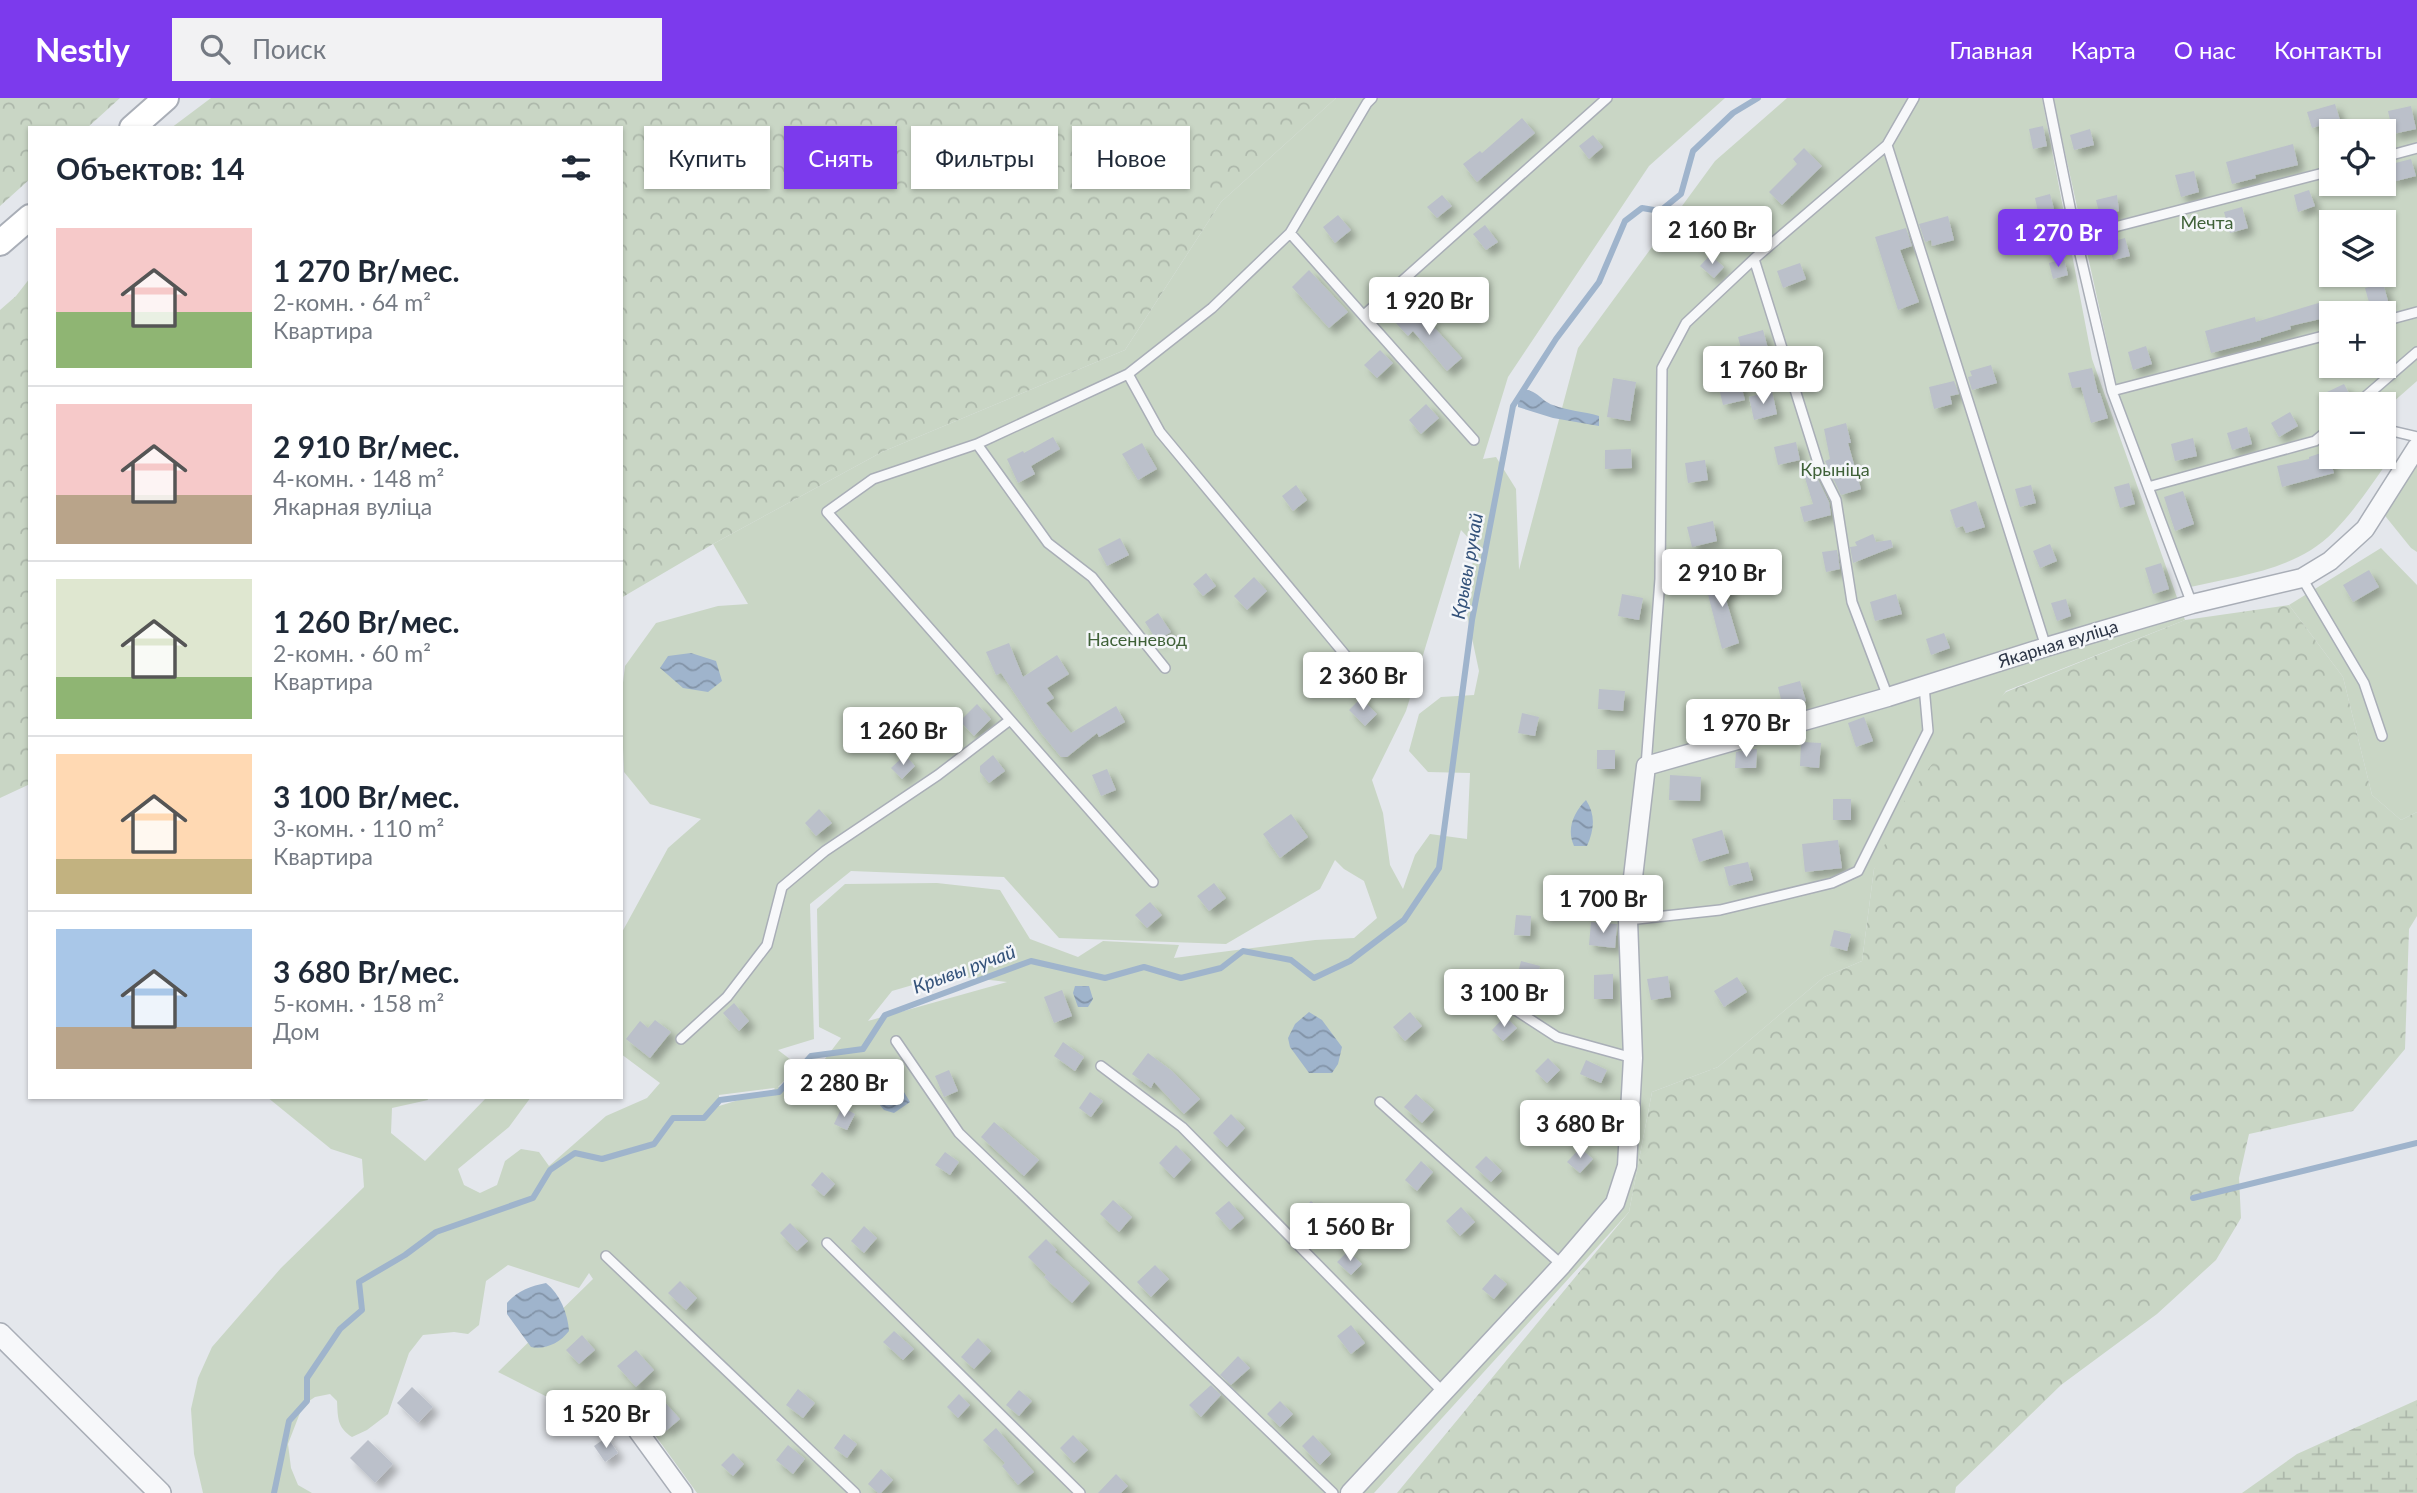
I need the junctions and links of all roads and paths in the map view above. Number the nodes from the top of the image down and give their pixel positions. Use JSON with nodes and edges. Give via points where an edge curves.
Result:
{"nodes":[{"id":1,"x":166,"y":98,"type":"edge"},
{"id":2,"x":1372,"y":98,"type":"edge"},
{"id":3,"x":1607,"y":98,"type":"edge"},
{"id":4,"x":1914,"y":98,"type":"edge"},
{"id":5,"x":2048,"y":98,"type":"edge"},
{"id":6,"x":134,"y":126,"type":"edge"},
{"id":7,"x":1887,"y":145,"type":"junction"},
{"id":8,"x":2417,"y":148,"type":"edge"},
{"id":9,"x":2396,"y":154,"type":"edge"},
{"id":10,"x":2319,"y":174,"type":"edge"},
{"id":11,"x":28,"y":219,"type":"edge"},
{"id":12,"x":1290,"y":233,"type":"junction"},
{"id":13,"x":2076,"y":237,"type":"junction"},
{"id":14,"x":0,"y":243,"type":"edge"},
{"id":15,"x":1754,"y":259,"type":"junction"},
{"id":16,"x":2417,"y":312,"type":"edge"},
{"id":17,"x":1364,"y":315,"type":"junction"},
{"id":18,"x":2396,"y":318,"type":"edge"},
{"id":19,"x":2319,"y":337,"type":"edge"},
{"id":20,"x":2417,"y":352,"type":"edge"},
{"id":21,"x":1128,"y":374,"type":"junction"},
{"id":22,"x":2112,"y":391,"type":"junction"},
{"id":23,"x":2374,"y":392,"type":"edge"},
{"id":24,"x":2396,"y":432,"type":"edge"},
{"id":25,"x":2417,"y":437,"type":"edge"},
{"id":26,"x":2319,"y":438,"type":"edge"},
{"id":27,"x":1474,"y":440,"type":"dead end"},
{"id":28,"x":976,"y":444,"type":"junction"},
{"id":29,"x":2417,"y":447,"type":"edge"},
{"id":30,"x":2148,"y":487,"type":"junction"},
{"id":31,"x":2302,"y":578,"type":"junction"},
{"id":32,"x":2192,"y":604,"type":"junction"},
{"id":33,"x":2046,"y":647,"type":"junction"},
{"id":34,"x":1165,"y":668,"type":"dead end"},
{"id":35,"x":1361,"y":674,"type":"dead end"},
{"id":36,"x":1924,"y":686,"type":"junction"},
{"id":37,"x":1888,"y":697,"type":"junction"},
{"id":38,"x":1010,"y":720,"type":"junction"},
{"id":39,"x":2382,"y":736,"type":"dead end"},
{"id":40,"x":1646,"y":766,"type":"junction"},
{"id":41,"x":1153,"y":882,"type":"dead end"},
{"id":42,"x":1629,"y":920,"type":"junction"},
{"id":43,"x":1493,"y":996,"type":"dead end"},
{"id":44,"x":681,"y":1039,"type":"dead end"},
{"id":45,"x":896,"y":1041,"type":"dead end"},
{"id":46,"x":1633,"y":1058,"type":"junction"},
{"id":47,"x":1101,"y":1066,"type":"dead end"},
{"id":48,"x":1380,"y":1102,"type":"dead end"},
{"id":49,"x":827,"y":1243,"type":"dead end"},
{"id":50,"x":606,"y":1256,"type":"dead end"},
{"id":51,"x":1562,"y":1265,"type":"junction"},
{"id":52,"x":0,"y":1334,"type":"edge"},
{"id":53,"x":1444,"y":1393,"type":"junction"},
{"id":54,"x":619,"y":1405,"type":"dead end"},
{"id":55,"x":160,"y":1493,"type":"edge"},
{"id":56,"x":683,"y":1493,"type":"edge"},
{"id":57,"x":855,"y":1493,"type":"edge"},
{"id":58,"x":1080,"y":1493,"type":"edge"},
{"id":59,"x":1333,"y":1493,"type":"edge"},
{"id":60,"x":1350,"y":1493,"type":"edge"}],
"edges":[{"from":1,"to":6,"type":"main road"},
{"from":2,"to":12,"type":"lane"},
{"from":3,"to":17,"type":"lane"},
{"from":4,"to":7,"type":"lane"},
{"from":5,"to":13,"type":"lane"},
{"from":7,"to":15,"type":"lane"},
{"from":7,"to":33,"type":"lane"},
{"from":8,"to":9,"type":"lane"},
{"from":10,"to":13,"type":"lane"},
{"from":11,"to":14,"type":"main road"},
{"from":12,"to":17,"type":"lane"},
{"from":12,"to":21,"type":"lane","via":[[1212,308]]},
{"from":13,"to":22,"type":"lane"},
{"from":15,"to":37,"type":"lane","via":[[1819,466],[1836,500],[1852,602]]},
{"from":15,"to":40,"type":"lane","via":[[1686,323],[1662,368],[1660,579]]},
{"from":16,"to":18,"type":"lane"},
{"from":17,"to":27,"type":"lane"},
{"from":19,"to":22,"type":"lane"},
{"from":20,"to":23,"type":"lane"},
{"from":21,"to":28,"type":"lane"},
{"from":21,"to":35,"type":"lane","via":[[1160,432]]},
{"from":22,"to":30,"type":"lane"},
{"from":24,"to":25,"type":"lane"},
{"from":26,"to":30,"type":"lane"},
{"from":28,"to":34,"type":"lane","via":[[1048,543],[1092,577]]},
{"from":28,"to":38,"type":"lane","via":[[873,479],[827,512]]},
{"from":29,"to":31,"type":"street","name":"Якарная вуліца","via":[[2365,529],[2330,561]]},
{"from":30,"to":32,"type":"lane"},
{"from":31,"to":32,"type":"street","name":"Якарная вуліца"},
{"from":31,"to":39,"type":"lane","via":[[2364,683]]},
{"from":32,"to":33,"type":"street","name":"Якарная вуліца"},
{"from":33,"to":36,"type":"street","name":"Якарная вуліца"},
{"from":36,"to":37,"type":"street","name":"Якарная вуліца"},
{"from":36,"to":42,"type":"lane","via":[[1928,731],[1858,871],[1832,883],[1720,909]]},
{"from":37,"to":40,"type":"street","name":"Якарная вуліца"},
{"from":38,"to":41,"type":"lane"},
{"from":38,"to":44,"type":"lane","via":[[825,851],[782,887],[767,945],[727,997]]},
{"from":40,"to":42,"type":"street"},
{"from":42,"to":46,"type":"street"},
{"from":43,"to":46,"type":"lane","via":[[1557,1037]]},
{"from":45,"to":59,"type":"lane","via":[[959,1133]]},
{"from":46,"to":51,"type":"street","via":[[1627,1166],[1615,1203]]},
{"from":47,"to":53,"type":"lane","via":[[1182,1126]]},
{"from":48,"to":51,"type":"lane"},
{"from":49,"to":58,"type":"lane"},
{"from":50,"to":57,"type":"lane"},
{"from":51,"to":53,"type":"street"},
{"from":52,"to":55,"type":"street"},
{"from":53,"to":60,"type":"street"},
{"from":54,"to":56,"type":"street"}]}
